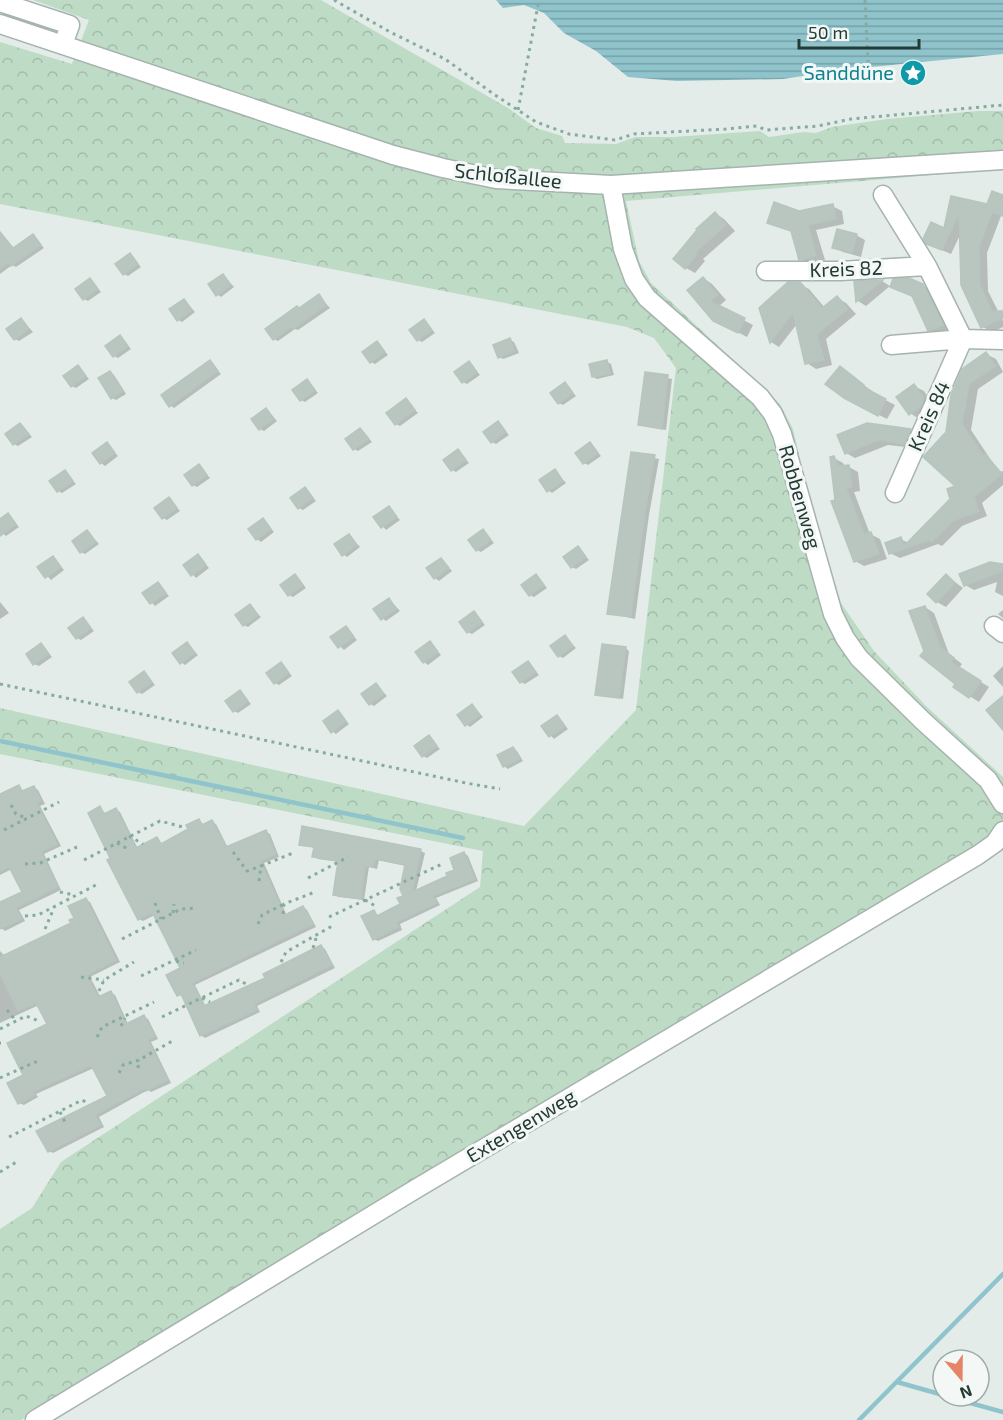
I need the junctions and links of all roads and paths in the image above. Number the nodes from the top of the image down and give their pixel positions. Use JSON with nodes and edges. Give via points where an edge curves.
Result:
{"nodes":[{"id":1,"x":334,"y":0,"type":"edge"},
{"id":2,"x":539,"y":0,"type":"edge"},
{"id":3,"x":865,"y":0,"type":"edge"},
{"id":4,"x":0,"y":2,"type":"edge"},
{"id":5,"x":0,"y":24,"type":"edge"},
{"id":6,"x":63,"y":45,"type":"junction"},
{"id":7,"x":868,"y":62,"type":"dead end"},
{"id":8,"x":1003,"y":105,"type":"edge"},
{"id":9,"x":518,"y":110,"type":"junction"},
{"id":10,"x":1003,"y":160,"type":"edge"},
{"id":11,"x":611,"y":185,"type":"junction"},
{"id":12,"x":882,"y":195,"type":"dead end"},
{"id":13,"x":927,"y":266,"type":"junction"},
{"id":14,"x":766,"y":271,"type":"dead end"},
{"id":15,"x":963,"y":339,"type":"junction"},
{"id":16,"x":1003,"y":340,"type":"edge"},
{"id":17,"x":891,"y":345,"type":"dead end"},
{"id":18,"x":895,"y":493,"type":"dead end"},
{"id":19,"x":0,"y":684,"type":"edge"},
{"id":20,"x":500,"y":789,"type":"dead end"},
{"id":21,"x":59,"y":802,"type":"dead end"},
{"id":22,"x":1003,"y":804,"type":"edge"},
{"id":23,"x":11,"y":805,"type":"dead end"},
{"id":24,"x":27,"y":818,"type":"junction"},
{"id":25,"x":183,"y":827,"type":"dead end"},
{"id":26,"x":4,"y":830,"type":"dead end"},
{"id":27,"x":1003,"y":831,"type":"edge"},
{"id":28,"x":129,"y":836,"type":"junction"},
{"id":29,"x":117,"y":843,"type":"junction"},
{"id":30,"x":143,"y":844,"type":"dead end"},
{"id":31,"x":77,"y":847,"type":"dead end"},
{"id":32,"x":128,"y":849,"type":"dead end"},
{"id":33,"x":233,"y":852,"type":"dead end"},
{"id":34,"x":293,"y":853,"type":"dead end"},
{"id":35,"x":348,"y":857,"type":"dead end"},
{"id":36,"x":84,"y":860,"type":"dead end"},
{"id":37,"x":25,"y":864,"type":"dead end"},
{"id":38,"x":442,"y":864,"type":"dead end"},
{"id":39,"x":261,"y":866,"type":"junction"},
{"id":40,"x":308,"y":878,"type":"dead end"},
{"id":41,"x":259,"y":881,"type":"dead end"},
{"id":42,"x":96,"y":885,"type":"dead end"},
{"id":43,"x":60,"y":892,"type":"dead end"},
{"id":44,"x":315,"y":892,"type":"dead end"},
{"id":45,"x":76,"y":896,"type":"junction"},
{"id":46,"x":365,"y":900,"type":"junction"},
{"id":47,"x":155,"y":903,"type":"dead end"},
{"id":48,"x":174,"y":904,"type":"dead end"},
{"id":49,"x":284,"y":904,"type":"junction"},
{"id":50,"x":55,"y":907,"type":"junction"},
{"id":51,"x":377,"y":907,"type":"dead end"},
{"id":52,"x":197,"y":908,"type":"dead end"},
{"id":53,"x":173,"y":913,"type":"junction"},
{"id":54,"x":283,"y":914,"type":"dead end"},
{"id":55,"x":25,"y":916,"type":"dead end"},
{"id":56,"x":329,"y":917,"type":"dead end"},
{"id":57,"x":161,"y":919,"type":"junction"},
{"id":58,"x":258,"y":924,"type":"dead end"},
{"id":59,"x":334,"y":925,"type":"dead end"},
{"id":60,"x":45,"y":929,"type":"dead end"},
{"id":61,"x":317,"y":935,"type":"junction"},
{"id":62,"x":122,"y":939,"type":"dead end"},
{"id":63,"x":313,"y":948,"type":"dead end"},
{"id":64,"x":196,"y":950,"type":"dead end"},
{"id":65,"x":174,"y":960,"type":"junction"},
{"id":66,"x":134,"y":962,"type":"dead end"},
{"id":67,"x":281,"y":962,"type":"dead end"},
{"id":68,"x":184,"y":963,"type":"dead end"},
{"id":69,"x":141,"y":976,"type":"dead end"},
{"id":70,"x":81,"y":977,"type":"dead end"},
{"id":71,"x":104,"y":980,"type":"junction"},
{"id":72,"x":246,"y":984,"type":"dead end"},
{"id":73,"x":99,"y":991,"type":"dead end"},
{"id":74,"x":202,"y":998,"type":"junction"},
{"id":75,"x":154,"y":1002,"type":"dead end"},
{"id":76,"x":210,"y":1002,"type":"dead end"},
{"id":77,"x":8,"y":1010,"type":"dead end"},
{"id":78,"x":126,"y":1017,"type":"junction"},
{"id":79,"x":162,"y":1017,"type":"dead end"},
{"id":80,"x":16,"y":1021,"type":"junction"},
{"id":81,"x":39,"y":1021,"type":"dead end"},
{"id":82,"x":121,"y":1026,"type":"dead end"},
{"id":83,"x":0,"y":1029,"type":"edge"},
{"id":84,"x":98,"y":1037,"type":"dead end"},
{"id":85,"x":174,"y":1040,"type":"dead end"},
{"id":86,"x":139,"y":1060,"type":"junction"},
{"id":87,"x":41,"y":1064,"type":"dead end"},
{"id":88,"x":138,"y":1068,"type":"dead end"},
{"id":89,"x":18,"y":1069,"type":"junction"},
{"id":90,"x":23,"y":1072,"type":"dead end"},
{"id":91,"x":119,"y":1073,"type":"dead end"},
{"id":92,"x":0,"y":1078,"type":"edge"},
{"id":93,"x":88,"y":1103,"type":"dead end"},
{"id":94,"x":60,"y":1112,"type":"junction"},
{"id":95,"x":65,"y":1122,"type":"dead end"},
{"id":96,"x":9,"y":1137,"type":"dead end"},
{"id":97,"x":18,"y":1161,"type":"dead end"},
{"id":98,"x":0,"y":1172,"type":"edge"},
{"id":99,"x":35,"y":1420,"type":"edge"}],
"edges":[{"from":1,"to":9,"type":"path","via":[[445,59]]},
{"from":2,"to":9,"type":"path"},
{"from":3,"to":7,"type":"path"},
{"from":4,"to":6,"type":"street","via":[[70,25]]},
{"from":5,"to":6,"type":"street","name":"Schloßallee"},
{"from":6,"to":11,"type":"street","name":"Schloßallee","via":[[393,155],[443,168],[496,179]]},
{"from":8,"to":9,"type":"path","via":[[851,119],[818,126],[634,134],[615,140],[569,134],[536,122]]},
{"from":10,"to":11,"type":"street","name":"Schloßallee"},
{"from":11,"to":22,"type":"street","name":"Robbenweg","via":[[623,249],[634,279],[647,298],[760,397],[773,414],[833,614],[845,638],[859,658],[988,780]]},
{"from":12,"to":13,"type":"street"},
{"from":13,"to":14,"type":"street","name":"Kreis 82"},
{"from":13,"to":15,"type":"street"},
{"from":15,"to":16,"type":"street"},
{"from":15,"to":17,"type":"street"},
{"from":15,"to":18,"type":"street","name":"Kreis 84"},
{"from":19,"to":20,"type":"path"},
{"from":21,"to":24,"type":"path"},
{"from":23,"to":24,"type":"path","via":[[16,814]]},
{"from":24,"to":26,"type":"path"},
{"from":25,"to":28,"type":"path","via":[[160,821]]},
{"from":27,"to":99,"type":"street","name":"Extengenweg","via":[[978,855]]},
{"from":28,"to":29,"type":"path"},
{"from":28,"to":30,"type":"path"},
{"from":29,"to":32,"type":"path"},
{"from":29,"to":36,"type":"path"},
{"from":31,"to":37,"type":"path","via":[[40,863]]},
{"from":33,"to":39,"type":"path","via":[[248,871]]},
{"from":34,"to":39,"type":"path"},
{"from":35,"to":40,"type":"path"},
{"from":38,"to":46,"type":"path"},
{"from":39,"to":41,"type":"path"},
{"from":42,"to":45,"type":"path"},
{"from":43,"to":45,"type":"path"},
{"from":44,"to":49,"type":"path"},
{"from":45,"to":50,"type":"path"},
{"from":46,"to":51,"type":"path"},
{"from":46,"to":56,"type":"path"},
{"from":47,"to":57,"type":"path"},
{"from":48,"to":53,"type":"path"},
{"from":49,"to":54,"type":"path"},
{"from":49,"to":58,"type":"path","via":[[262,915]]},
{"from":50,"to":55,"type":"path"},
{"from":50,"to":60,"type":"path"},
{"from":52,"to":53,"type":"path"},
{"from":53,"to":57,"type":"path"},
{"from":57,"to":62,"type":"path"},
{"from":59,"to":61,"type":"path"},
{"from":61,"to":63,"type":"path"},
{"from":61,"to":67,"type":"path","via":[[286,952]]},
{"from":64,"to":65,"type":"path"},
{"from":65,"to":68,"type":"path"},
{"from":65,"to":69,"type":"path"},
{"from":66,"to":71,"type":"path"},
{"from":70,"to":71,"type":"path"},
{"from":71,"to":73,"type":"path"},
{"from":72,"to":74,"type":"path","via":[[239,980]]},
{"from":74,"to":76,"type":"path"},
{"from":74,"to":79,"type":"path"},
{"from":75,"to":78,"type":"path"},
{"from":77,"to":80,"type":"path"},
{"from":78,"to":82,"type":"path"},
{"from":78,"to":84,"type":"path","via":[[102,1027]]},
{"from":80,"to":81,"type":"path","via":[[26,1016]]},
{"from":80,"to":83,"type":"path"},
{"from":85,"to":86,"type":"path"},
{"from":86,"to":88,"type":"path"},
{"from":86,"to":91,"type":"path","via":[[123,1065]]},
{"from":87,"to":89,"type":"path","via":[[35,1062]]},
{"from":89,"to":90,"type":"path"},
{"from":89,"to":92,"type":"path"},
{"from":93,"to":94,"type":"path","via":[[82,1100]]},
{"from":94,"to":95,"type":"path"},
{"from":94,"to":96,"type":"path"},
{"from":97,"to":98,"type":"path"}]}
